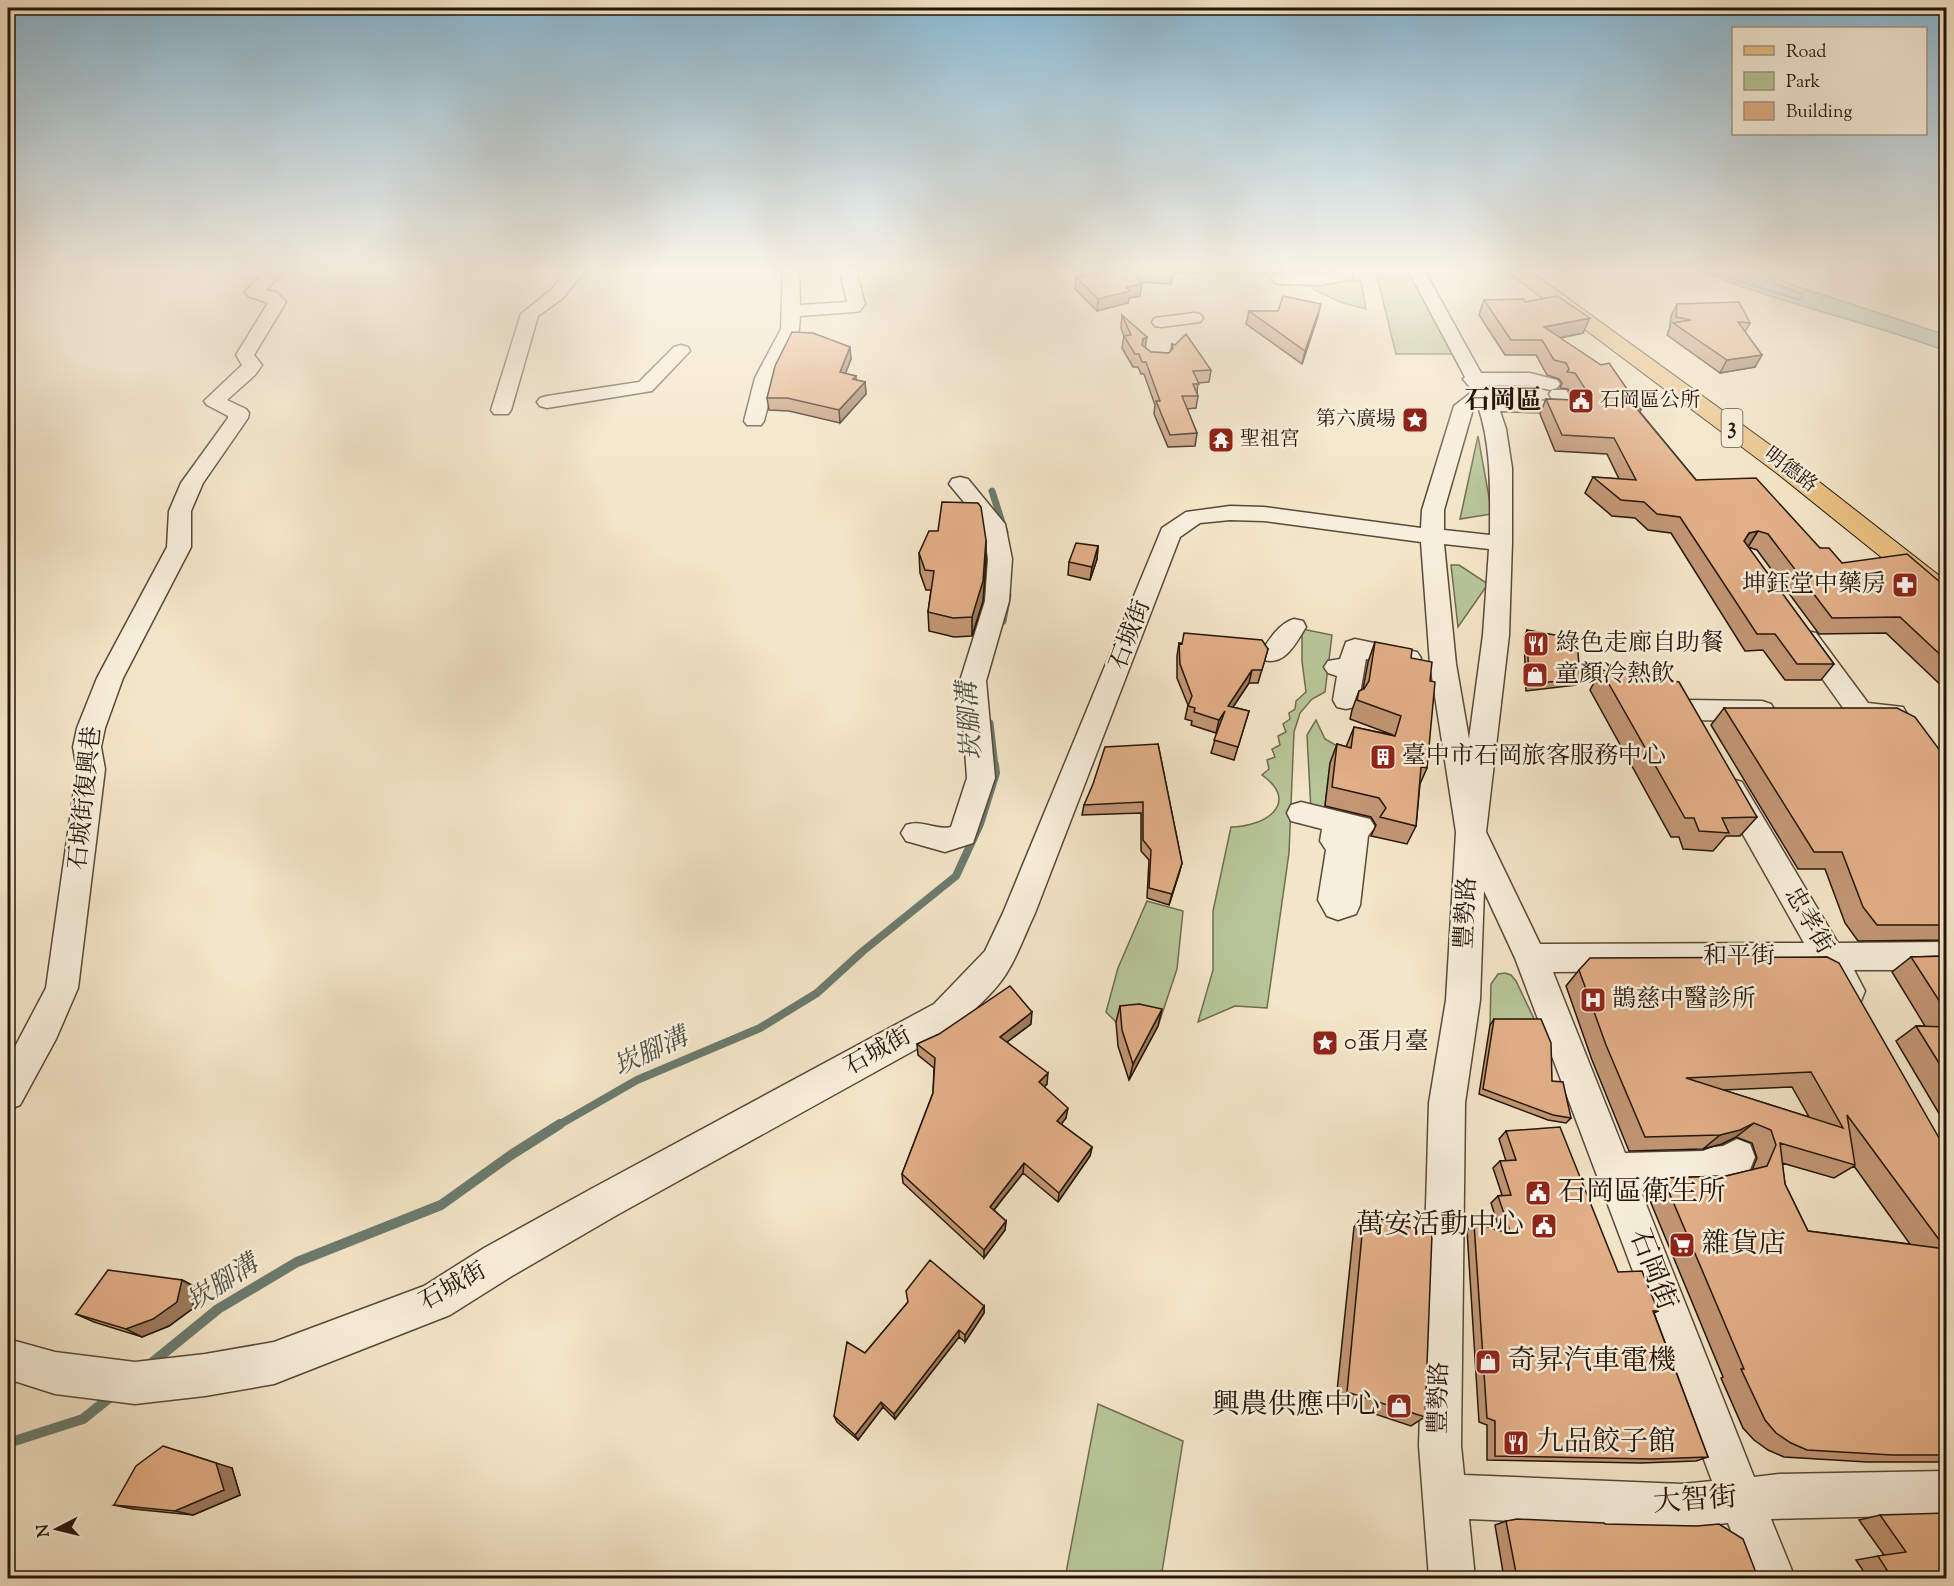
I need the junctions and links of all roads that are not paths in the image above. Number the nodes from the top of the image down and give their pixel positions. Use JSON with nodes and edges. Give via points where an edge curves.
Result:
{"nodes":[{"id":1,"x":253,"y":342,"type":"edge"},
{"id":2,"x":522,"y":342,"type":"edge"},
{"id":3,"x":783,"y":342,"type":"edge"},
{"id":4,"x":1455,"y":342,"type":"edge"},
{"id":5,"x":1614,"y":342,"type":"edge"},
{"id":6,"x":1643,"y":342,"type":"edge"},
{"id":7,"x":681,"y":351,"type":"dead end"},
{"id":8,"x":1482,"y":392,"type":"junction"},
{"id":9,"x":547,"y":402,"type":"dead end"},
{"id":10,"x":501,"y":410,"type":"dead end"},
{"id":11,"x":754,"y":421,"type":"dead end"},
{"id":12,"x":960,"y":484,"type":"dead end"},
{"id":13,"x":1432,"y":536,"type":"junction"},
{"id":14,"x":1501,"y":543,"type":"junction"},
{"id":15,"x":1947,"y":568,"type":"edge"},
{"id":16,"x":1947,"y":595,"type":"edge"},
{"id":17,"x":1793,"y":621,"type":"edge"},
{"id":18,"x":1294,"y":627,"type":"dead end"},
{"id":19,"x":1273,"y":654,"type":"dead end"},
{"id":20,"x":1425,"y":662,"type":"edge"},
{"id":21,"x":1346,"y":700,"type":"dead end"},
{"id":22,"x":1791,"y":711,"type":"edge"},
{"id":23,"x":1825,"y":712,"type":"edge"},
{"id":24,"x":1860,"y":712,"type":"junction"},
{"id":25,"x":1914,"y":732,"type":"edge"},
{"id":26,"x":1301,"y":813,"type":"dead end"},
{"id":27,"x":1471,"y":832,"type":"junction"},
{"id":28,"x":916,"y":833,"type":"dead end"},
{"id":29,"x":1321,"y":915,"type":"dead end"},
{"id":30,"x":1947,"y":956,"type":"edge"},
{"id":31,"x":1829,"y":957,"type":"junction"},
{"id":32,"x":1531,"y":958,"type":"junction"},
{"id":33,"x":1865,"y":1021,"type":"edge"},
{"id":34,"x":8,"y":1093,"type":"edge"},
{"id":35,"x":1737,"y":1157,"type":"dead end"},
{"id":36,"x":1614,"y":1172,"type":"junction"},
{"id":37,"x":8,"y":1359,"type":"edge"},
{"id":38,"x":1947,"y":1493,"type":"edge"},
{"id":39,"x":1443,"y":1496,"type":"junction"},
{"id":40,"x":1741,"y":1498,"type":"junction"},
{"id":41,"x":1452,"y":1578,"type":"edge"},
{"id":42,"x":1772,"y":1578,"type":"edge"}],
"edges":[{"from":1,"to":34,"type":"street","name":"石城街復興巷","via":[[245,355],[252,365],[214,401],[239,413],[238,418],[192,483],[180,510],[179,547],[110,678],[91,728],[87,747],[91,768],[62,988]]},
{"from":2,"to":10,"type":"street"},
{"from":3,"to":11,"type":"street","via":[[765,378]]},
{"from":4,"to":8,"type":"street","name":"豐勢路"},
{"from":5,"to":16,"type":"main road","name":"明德路","number":"3","via":[[1894,550]]},
{"from":6,"to":15,"type":"main road","name":"明德路","number":"3","via":[[1798,450]]},
{"from":7,"to":9,"type":"street","via":[[645,387]]},
{"from":8,"to":8,"type":"street","via":[[1567,407],[1555,389],[1530,378]]},
{"from":8,"to":13,"type":"street","via":[[1464,406],[1433,510]]},
{"from":8,"to":14,"type":"street","name":"豐勢路","via":[[1496,429],[1501,468]]},
{"from":12,"to":28,"type":"street","via":[[994,524],[1000,559],[997,601],[973,681],[981,778],[963,835],[945,840]]},
{"from":13,"to":14,"type":"street","name":"石城街"},
{"from":13,"to":27,"type":"street","via":[[1443,664]]},
{"from":13,"to":37,"type":"street","name":"石城街","via":[[1230,513],[1194,518],[1170,533],[997,962],[946,1015],[604,1202],[436,1301],[274,1363],[205,1375],[124,1382],[55,1373]]},
{"from":14,"to":27,"type":"street","name":"豐勢路","via":[[1496,635]]},
{"from":17,"to":24,"type":"street"},
{"from":18,"to":19,"type":"street"},
{"from":20,"to":21,"type":"street","via":[[1398,661],[1356,648],[1344,669]]},
{"from":22,"to":31,"type":"street","name":"忠孝街","via":[[1686,710]]},
{"from":23,"to":24,"type":"street"},
{"from":24,"to":25,"type":"street","via":[[1901,714]]},
{"from":26,"to":29,"type":"street","via":[[1349,824]]},
{"from":27,"to":32,"type":"street","name":"石岡街"},
{"from":27,"to":39,"type":"street","name":"豐勢路","via":[[1463,1000],[1447,1103],[1440,1446]]},
{"from":30,"to":31,"type":"street","name":"和平街"},
{"from":31,"to":32,"type":"street","name":"和平街"},
{"from":31,"to":33,"type":"street","name":"忠孝街"},
{"from":32,"to":36,"type":"street","name":"石岡街"},
{"from":35,"to":36,"type":"street","via":[[1734,1164],[1713,1165],[1714,1169]]},
{"from":36,"to":40,"type":"street","name":"石岡街"},
{"from":38,"to":40,"type":"street","name":"大智街"},
{"from":39,"to":40,"type":"street","name":"大智街","via":[[1682,1506]]},
{"from":39,"to":41,"type":"street","name":"豐勢路"},
{"from":40,"to":42,"type":"street","name":"石岡街"}]}
